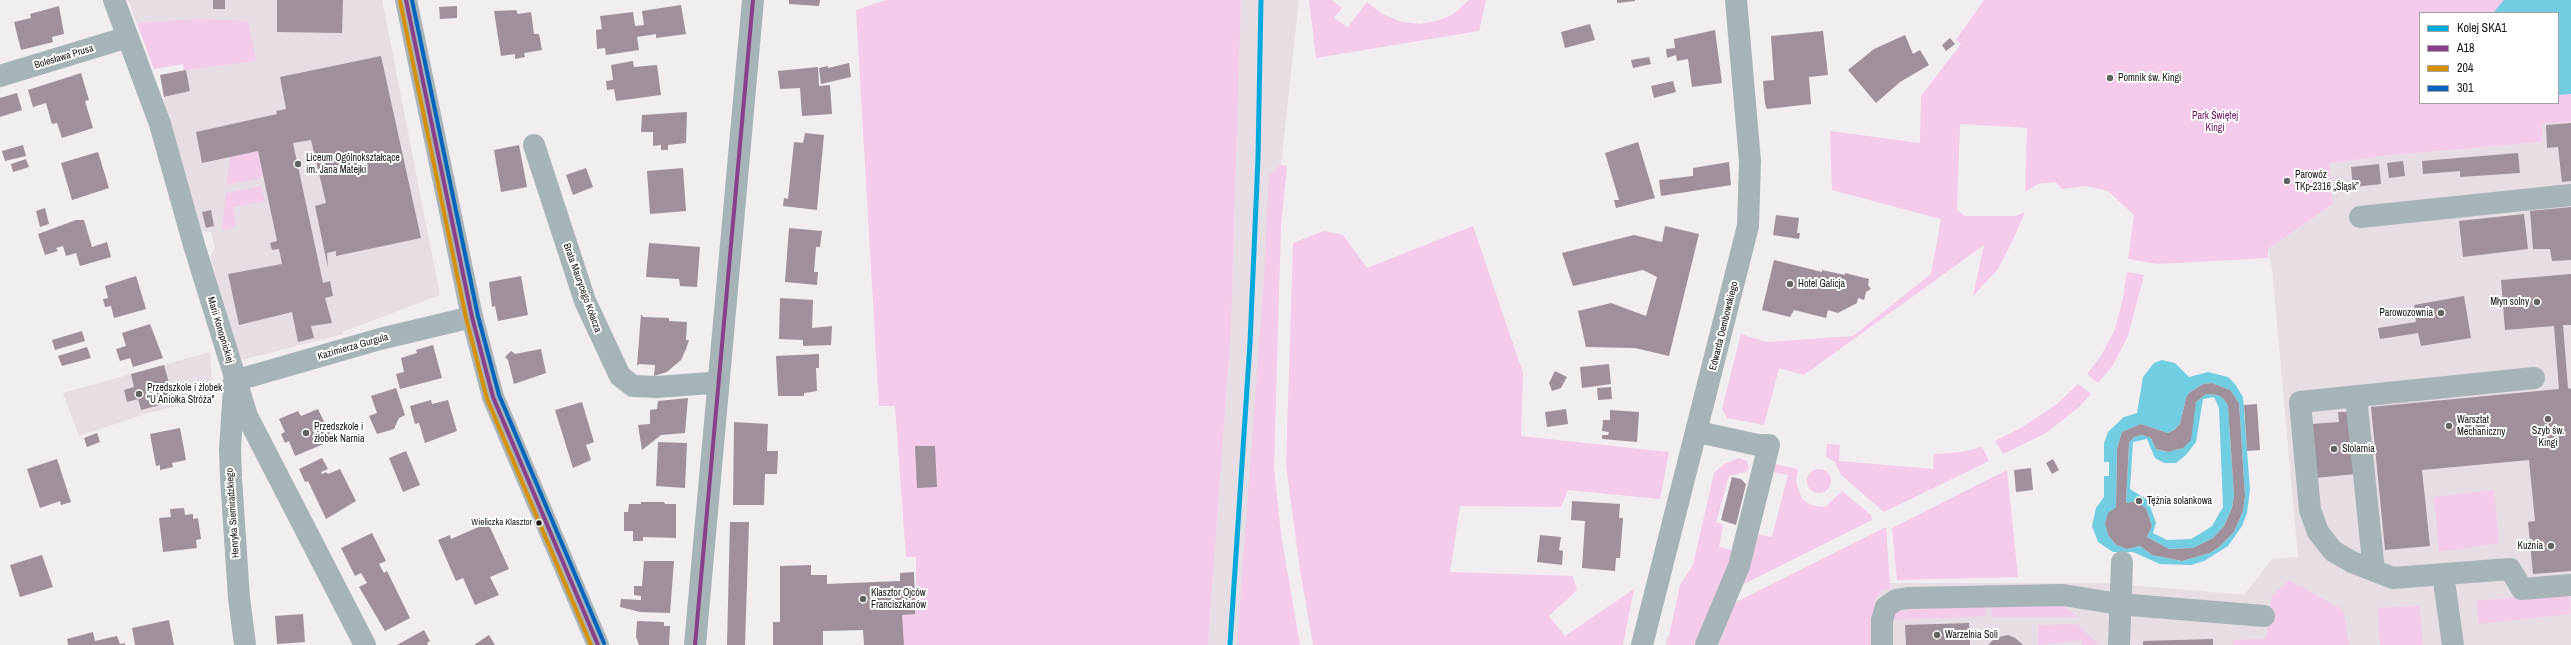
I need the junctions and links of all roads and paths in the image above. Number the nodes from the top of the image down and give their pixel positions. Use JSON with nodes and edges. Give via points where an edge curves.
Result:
{"nodes":[{"id":1,"x":114,"y":0,"type":"edge"},
{"id":2,"x":406,"y":0,"type":"edge"},
{"id":3,"x":753,"y":0,"type":"edge"},
{"id":4,"x":1736,"y":0,"type":"edge"},
{"id":5,"x":128,"y":37,"type":"junction"},
{"id":6,"x":0,"y":76,"type":"edge"},
{"id":7,"x":534,"y":145,"type":"dead end"},
{"id":8,"x":2571,"y":195,"type":"edge"},
{"id":9,"x":2360,"y":217,"type":"dead end"},
{"id":10,"x":472,"y":317,"type":"junction"},
{"id":11,"x":2534,"y":378,"type":"dead end"},
{"id":12,"x":718,"y":379,"type":"junction"},
{"id":13,"x":234,"y":381,"type":"junction"},
{"id":14,"x":2356,"y":397,"type":"junction"},
{"id":15,"x":1698,"y":432,"type":"junction"},
{"id":16,"x":2122,"y":562,"type":"dead end"},
{"id":17,"x":2374,"y":571,"type":"junction"},
{"id":18,"x":2443,"y":574,"type":"junction"},
{"id":19,"x":2571,"y":585,"type":"edge"},
{"id":20,"x":2119,"y":604,"type":"junction"},
{"id":21,"x":2264,"y":616,"type":"dead end"},
{"id":22,"x":245,"y":645,"type":"edge"},
{"id":23,"x":365,"y":645,"type":"edge"},
{"id":24,"x":598,"y":645,"type":"edge"},
{"id":25,"x":695,"y":645,"type":"edge"},
{"id":26,"x":1642,"y":645,"type":"edge"},
{"id":27,"x":1706,"y":645,"type":"edge"},
{"id":28,"x":1882,"y":645,"type":"edge"},
{"id":29,"x":2119,"y":645,"type":"edge"},
{"id":30,"x":2453,"y":645,"type":"edge"}],
"edges":[{"from":1,"to":5,"type":"street","name":"Marii Konopnickiej"},
{"from":2,"to":10,"type":"main road"},
{"from":3,"to":12,"type":"street"},
{"from":4,"to":15,"type":"street","name":"Edwarda Dembowskiego","via":[[1750,161],[1750,206],[1737,275]]},
{"from":5,"to":6,"type":"street","name":"Bolesława Prusa"},
{"from":5,"to":13,"type":"street","name":"Marii Konopnickiej","via":[[160,124]]},
{"from":7,"to":12,"type":"street","name":"Brata Maurycego Kołacza","via":[[585,301],[620,376],[633,386],[657,387],[710,383]]},
{"from":8,"to":9,"type":"street"},
{"from":10,"to":13,"type":"street","name":"Kazimierza Gurgula","via":[[380,339]]},
{"from":10,"to":24,"type":"main road","via":[[503,423]]},
{"from":11,"to":14,"type":"street"},
{"from":12,"to":25,"type":"street"},
{"from":13,"to":22,"type":"street","name":"Henryka Siemiradzkiego","via":[[230,449],[239,598]]},
{"from":13,"to":23,"type":"street","name":"Marii Konopnickiej","via":[[247,416]]},
{"from":14,"to":17,"type":"street"},
{"from":14,"to":17,"type":"street","via":[[2300,402],[2307,486],[2310,510],[2318,532],[2333,550],[2352,562]]},
{"from":15,"to":26,"type":"street","name":"Edwarda Dembowskiego"},
{"from":15,"to":27,"type":"street","via":[[1769,445],[1740,566]]},
{"from":16,"to":20,"type":"street"},
{"from":17,"to":18,"type":"street","via":[[2394,578]]},
{"from":18,"to":19,"type":"street","via":[[2510,569],[2522,589]]},
{"from":18,"to":30,"type":"street"},
{"from":20,"to":21,"type":"street"},
{"from":20,"to":28,"type":"street","via":[[2063,595],[1896,600],[1886,607],[1882,620]]},
{"from":20,"to":29,"type":"street"}]}
